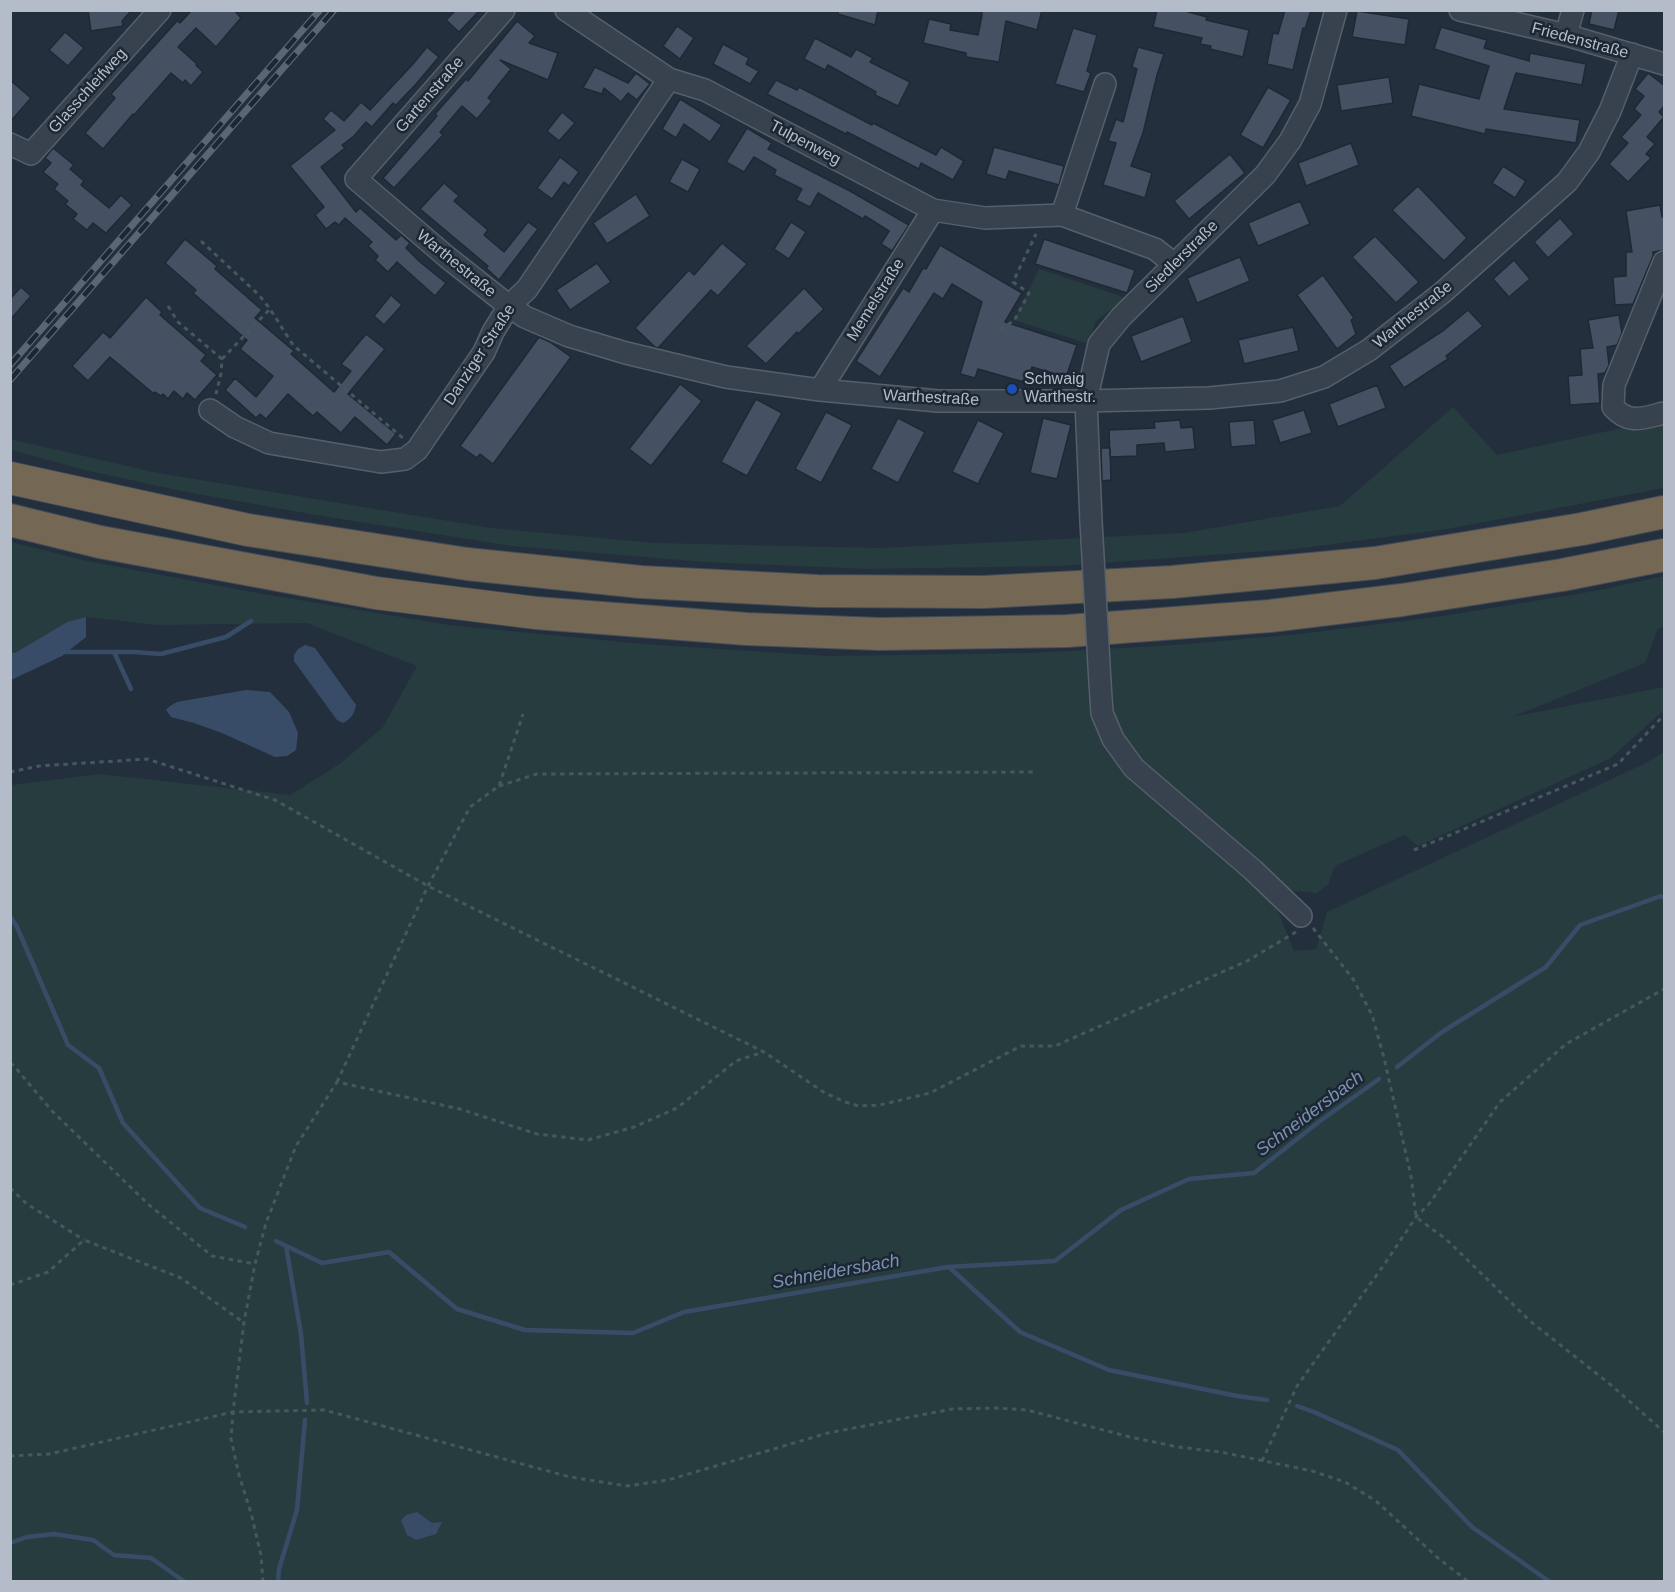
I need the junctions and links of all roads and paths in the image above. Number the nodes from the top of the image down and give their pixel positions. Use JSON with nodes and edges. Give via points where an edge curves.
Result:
{"nodes":[{"id":1,"x":160,"y":10,"type":"edge"},
{"id":2,"x":504,"y":10,"type":"edge"},
{"id":3,"x":566,"y":10,"type":"edge"},
{"id":4,"x":1335,"y":10,"type":"edge"},
{"id":5,"x":1460,"y":10,"type":"edge"},
{"id":6,"x":1573,"y":10,"type":"edge"},
{"id":7,"x":1566,"y":35,"type":"junction"},
{"id":8,"x":1632,"y":54,"type":"junction"},
{"id":9,"x":1665,"y":64,"type":"edge"},
{"id":10,"x":669,"y":79,"type":"junction"},
{"id":11,"x":1105,"y":84,"type":"dead end"},
{"id":12,"x":10,"y":144,"type":"edge"},
{"id":13,"x":356,"y":179,"type":"joint"},
{"id":14,"x":933,"y":210,"type":"junction"},
{"id":15,"x":1054,"y":214,"type":"junction"},
{"id":16,"x":201,"y":241,"type":"dead end"},
{"id":17,"x":1665,"y":262,"type":"edge"},
{"id":18,"x":1174,"y":264,"type":"junction"},
{"id":19,"x":168,"y":306,"type":"dead end"},
{"id":20,"x":508,"y":306,"type":"junction"},
{"id":21,"x":270,"y":309,"type":"junction"},
{"id":22,"x":1000,"y":329,"type":"dead end"},
{"id":23,"x":222,"y":359,"type":"junction"},
{"id":24,"x":820,"y":390,"type":"junction"},
{"id":25,"x":1086,"y":401,"type":"junction"},
{"id":26,"x":210,"y":410,"type":"joint"},
{"id":27,"x":1665,"y":413,"type":"edge"},
{"id":28,"x":417,"y":450,"type":"junction"},
{"id":29,"x":10,"y":478,"type":"edge"},
{"id":30,"x":1665,"y":512,"type":"edge"},
{"id":31,"x":10,"y":520,"type":"edge"},
{"id":32,"x":1665,"y":555,"type":"edge"},
{"id":33,"x":523,"y":714,"type":"dead end"},
{"id":34,"x":1665,"y":715,"type":"edge"},
{"id":35,"x":10,"y":772,"type":"edge"},
{"id":36,"x":1037,"y":772,"type":"dead end"},
{"id":37,"x":499,"y":786,"type":"junction"},
{"id":38,"x":1414,"y":850,"type":"dead end"},
{"id":39,"x":428,"y":886,"type":"junction"},
{"id":40,"x":1304,"y":922,"type":"junction"},
{"id":41,"x":1665,"y":989,"type":"edge"},
{"id":42,"x":764,"y":1052,"type":"junction"},
{"id":43,"x":10,"y":1063,"type":"edge"},
{"id":44,"x":337,"y":1082,"type":"junction"},
{"id":45,"x":10,"y":1188,"type":"edge"},
{"id":46,"x":1416,"y":1217,"type":"junction"},
{"id":47,"x":84,"y":1240,"type":"junction"},
{"id":48,"x":255,"y":1264,"type":"junction"},
{"id":49,"x":10,"y":1285,"type":"edge"},
{"id":50,"x":244,"y":1322,"type":"junction"},
{"id":51,"x":233,"y":1412,"type":"junction"},
{"id":52,"x":1665,"y":1432,"type":"edge"},
{"id":53,"x":10,"y":1456,"type":"edge"},
{"id":54,"x":1262,"y":1461,"type":"junction"},
{"id":55,"x":263,"y":1581,"type":"edge"},
{"id":56,"x":1469,"y":1581,"type":"edge"}],
"edges":[{"from":1,"to":12,"type":"street","name":"Glasschleifweg","via":[[32,154]]},
{"from":2,"to":13,"type":"street","name":"Gartenstraße"},
{"from":3,"to":10,"type":"street","name":"Tulpenweg"},
{"from":4,"to":18,"type":"street","name":"Siedlerstraße","via":[[1310,104],[1290,141],[1265,175]]},
{"from":5,"to":7,"type":"street","name":"Friedenstraße"},
{"from":6,"to":7,"type":"street"},
{"from":7,"to":8,"type":"street","name":"Friedenstraße"},
{"from":8,"to":9,"type":"street","name":"Friedenstraße"},
{"from":8,"to":25,"type":"street","name":"Warthestraße","via":[[1610,111],[1589,152],[1567,182],[1442,293],[1369,350],[1324,377],[1280,391],[1209,398]]},
{"from":10,"to":14,"type":"street","name":"Tulpenweg","via":[[705,90]]},
{"from":10,"to":20,"type":"street","name":"Danziger Straße","via":[[527,290]]},
{"from":11,"to":15,"type":"street"},
{"from":13,"to":20,"type":"street","name":"Warthestraße"},
{"from":14,"to":15,"type":"street","name":"Tulpenweg","via":[[985,218]]},
{"from":14,"to":24,"type":"street","name":"Memelstraße"},
{"from":15,"to":18,"type":"street","name":"Tulpenweg","via":[[1155,249]]},
{"from":15,"to":22,"type":"path","via":[[1013,282],[1029,293],[1014,321]]},
{"from":16,"to":21,"type":"path"},
{"from":17,"to":27,"type":"street","via":[[1614,385],[1613,407],[1621,416],[1634,420]]},
{"from":18,"to":25,"type":"street","name":"Siedlerstraße","via":[[1099,344]]},
{"from":19,"to":23,"type":"path","via":[[178,322]]},
{"from":20,"to":24,"type":"street","name":"Warthestraße","via":[[569,336],[626,353],[726,377]]},
{"from":20,"to":28,"type":"street","name":"Danziger Straße","via":[[484,352]]},
{"from":21,"to":23,"type":"path"},
{"from":21,"to":28,"type":"path","via":[[293,345]]},
{"from":23,"to":26,"type":"path"},
{"from":24,"to":25,"type":"street","name":"Warthestraße","via":[[938,401]]},
{"from":25,"to":40,"type":"street","name":"Siedlerstraße","bridge":true,"via":[[1102,713],[1113,739],[1134,768],[1253,870]]},
{"from":26,"to":28,"type":"street","via":[[235,427],[269,442],[381,462],[405,459]]},
{"from":29,"to":30,"type":"highway","via":[[248,530],[467,564],[641,582],[817,591],[984,592],[1184,581],[1375,563]]},
{"from":31,"to":32,"type":"highway","via":[[100,542],[376,593],[536,613],[747,629],[880,634],[1067,630],[1270,616],[1539,579]]},
{"from":33,"to":37,"type":"path"},
{"from":34,"to":38,"type":"path","via":[[1618,764]]},
{"from":35,"to":39,"type":"path","via":[[39,766],[147,759],[275,800]]},
{"from":36,"to":37,"type":"path","via":[[537,774]]},
{"from":37,"to":39,"type":"path","via":[[470,807]]},
{"from":39,"to":42,"type":"path"},
{"from":39,"to":44,"type":"path"},
{"from":40,"to":42,"type":"path","via":[[1248,961],[1054,1046],[1021,1046],[930,1093],[859,1106],[825,1093]]},
{"from":40,"to":46,"type":"path","via":[[1353,979],[1372,1015],[1411,1176]]},
{"from":41,"to":46,"type":"path","via":[[1566,1044],[1500,1102]]},
{"from":42,"to":44,"type":"path","via":[[736,1061],[676,1108],[634,1127],[588,1140],[537,1134],[460,1110]]},
{"from":43,"to":48,"type":"path","via":[[52,1111],[148,1204],[212,1256]]},
{"from":44,"to":48,"type":"path","via":[[296,1146]]},
{"from":45,"to":47,"type":"path","via":[[27,1204]]},
{"from":46,"to":52,"type":"path","via":[[1447,1240],[1530,1321]]},
{"from":46,"to":54,"type":"path","via":[[1297,1386]]},
{"from":47,"to":49,"type":"path","via":[[48,1272]]},
{"from":47,"to":50,"type":"path","via":[[181,1278]]},
{"from":48,"to":50,"type":"path"},
{"from":50,"to":51,"type":"path"},
{"from":51,"to":53,"type":"path","via":[[50,1454]]},
{"from":51,"to":54,"type":"path","via":[[324,1410],[570,1477],[627,1486],[668,1480],[828,1433],[952,1410],[995,1408],[1027,1410],[1130,1437]]},
{"from":51,"to":55,"type":"path","via":[[231,1439],[252,1513]]},
{"from":54,"to":56,"type":"path","via":[[1345,1482],[1376,1501]]}]}
